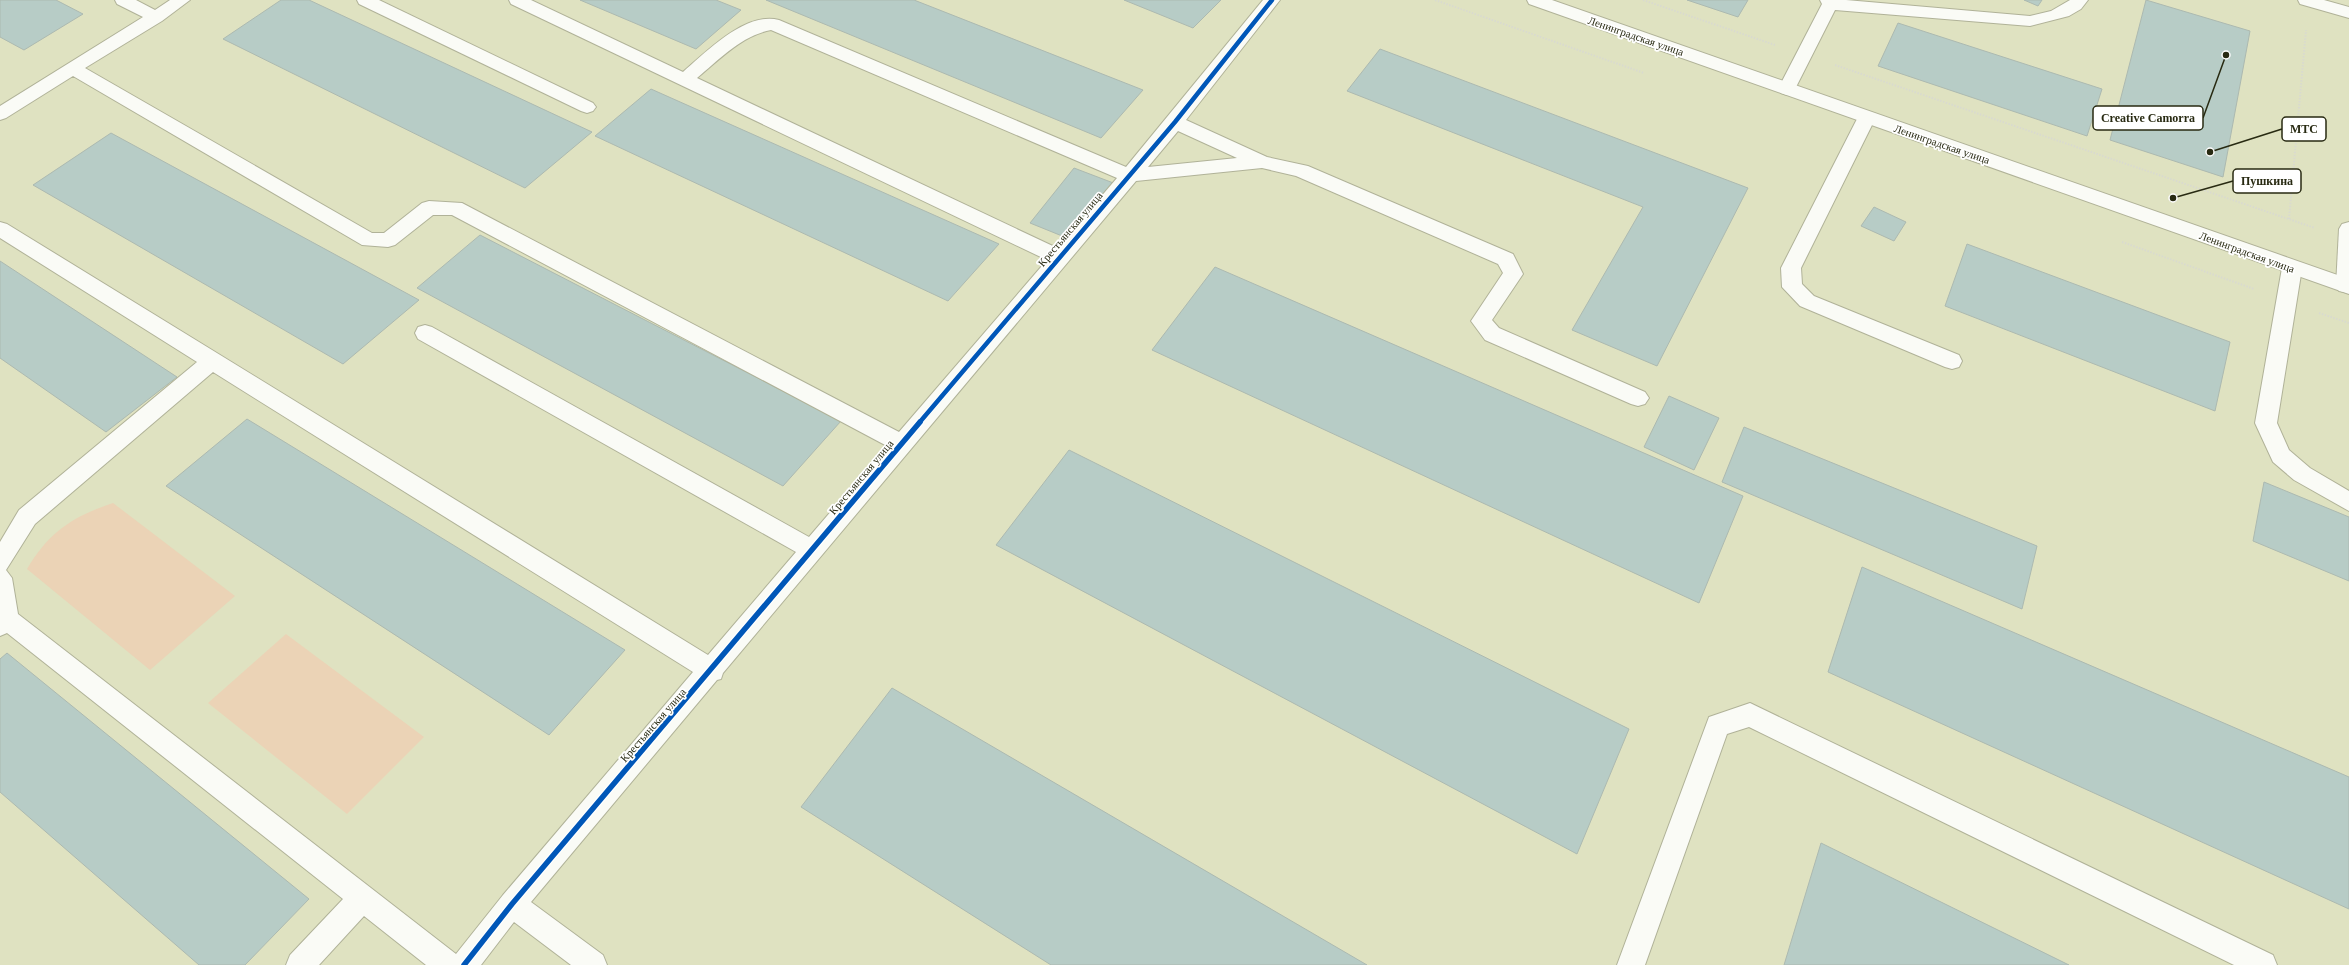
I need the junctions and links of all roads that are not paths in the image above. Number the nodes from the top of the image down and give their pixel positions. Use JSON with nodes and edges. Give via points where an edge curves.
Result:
{"nodes":[{"id":1,"x":124,"y":0,"type":"edge"},
{"id":2,"x":182,"y":0,"type":"edge"},
{"id":3,"x":365,"y":0,"type":"edge"},
{"id":4,"x":517,"y":0,"type":"edge"},
{"id":5,"x":1272,"y":0,"type":"edge"},
{"id":6,"x":1534,"y":0,"type":"edge"},
{"id":7,"x":2080,"y":0,"type":"edge"},
{"id":8,"x":2307,"y":0,"type":"edge"},
{"id":9,"x":1829,"y":2,"type":"edge"},
{"id":10,"x":2349,"y":13,"type":"edge"},
{"id":11,"x":156,"y":16,"type":"junction"},
{"id":12,"x":73,"y":69,"type":"junction"},
{"id":13,"x":685,"y":79,"type":"junction"},
{"id":14,"x":1787,"y":89,"type":"junction"},
{"id":15,"x":587,"y":107,"type":"dead end"},
{"id":16,"x":0,"y":114,"type":"edge"},
{"id":17,"x":1867,"y":117,"type":"junction"},
{"id":18,"x":1174,"y":122,"type":"junction"},
{"id":19,"x":1262,"y":162,"type":"junction"},
{"id":20,"x":1128,"y":175,"type":"junction"},
{"id":21,"x":0,"y":229,"type":"edge"},
{"id":22,"x":2349,"y":234,"type":"edge"},
{"id":23,"x":1060,"y":258,"type":"junction"},
{"id":24,"x":2292,"y":268,"type":"junction"},
{"id":25,"x":2347,"y":287,"type":"edge"},
{"id":26,"x":425,"y":333,"type":"dead end"},
{"id":27,"x":1952,"y":361,"type":"dead end"},
{"id":28,"x":211,"y":362,"type":"junction"},
{"id":29,"x":1638,"y":398,"type":"dead end"},
{"id":30,"x":902,"y":444,"type":"junction"},
{"id":31,"x":2349,"y":502,"type":"edge"},
{"id":32,"x":813,"y":550,"type":"junction"},
{"id":33,"x":0,"y":562,"type":"edge"},
{"id":34,"x":0,"y":578,"type":"edge"},
{"id":35,"x":2,"y":619,"type":"edge"},
{"id":36,"x":712,"y":671,"type":"junction"},
{"id":37,"x":363,"y":898,"type":"junction"},
{"id":38,"x":512,"y":904,"type":"junction"},
{"id":39,"x":300,"y":965,"type":"edge"},
{"id":40,"x":448,"y":965,"type":"edge"},
{"id":41,"x":464,"y":965,"type":"edge"},
{"id":42,"x":593,"y":965,"type":"edge"},
{"id":43,"x":1631,"y":965,"type":"edge"},
{"id":44,"x":2263,"y":965,"type":"edge"}],
"edges":[{"from":1,"to":11,"type":"main road"},
{"from":2,"to":11,"type":"main road"},
{"from":3,"to":15,"type":"main road"},
{"from":4,"to":13,"type":"main road"},
{"from":5,"to":18,"type":"main road","name":"Крестьянская улица"},
{"from":6,"to":14,"type":"main road","name":"Ленинградская улица"},
{"from":7,"to":9,"type":"main road","via":[[2054,18],[2030,21]]},
{"from":8,"to":10,"type":"main road"},
{"from":9,"to":14,"type":"main road"},
{"from":11,"to":12,"type":"main road"},
{"from":12,"to":16,"type":"main road"},
{"from":12,"to":30,"type":"main road","via":[[369,240],[388,240],[429,208],[455,208]]},
{"from":13,"to":20,"type":"main road","via":[[734,38],[753,28],[773,24]]},
{"from":13,"to":23,"type":"main road"},
{"from":14,"to":17,"type":"main road","name":"Ленинградская улица"},
{"from":17,"to":24,"type":"main road","name":"Ленинградская улица"},
{"from":17,"to":27,"type":"main road","via":[[1791,268],[1792,287],[1807,301]]},
{"from":18,"to":19,"type":"main road"},
{"from":18,"to":20,"type":"main road","name":"Крестьянская улица"},
{"from":19,"to":20,"type":"main road"},
{"from":19,"to":29,"type":"main road","via":[[1301,171],[1506,259],[1513,274],[1482,321],[1492,334]]},
{"from":20,"to":23,"type":"main road","name":"Крестьянская улица"},
{"from":21,"to":28,"type":"main road"},
{"from":22,"to":25,"type":"main road"},
{"from":23,"to":30,"type":"main road","name":"Крестьянская улица"},
{"from":24,"to":25,"type":"main road","name":"Ленинградская улица"},
{"from":24,"to":31,"type":"main road","via":[[2266,422],[2281,456],[2302,474]]},
{"from":26,"to":32,"type":"main road"},
{"from":28,"to":33,"type":"main road","via":[[27,517]]},
{"from":28,"to":36,"type":"main road"},
{"from":30,"to":32,"type":"main road","name":"Крестьянская улица"},
{"from":32,"to":36,"type":"main road","name":"Крестьянская улица"},
{"from":34,"to":35,"type":"main road"},
{"from":35,"to":37,"type":"main road"},
{"from":36,"to":38,"type":"main road","name":"Крестьянская улица"},
{"from":37,"to":39,"type":"main road"},
{"from":37,"to":40,"type":"main road"},
{"from":38,"to":41,"type":"main road","name":"Крестьянская улица"},
{"from":38,"to":42,"type":"main road"},
{"from":43,"to":44,"type":"main road","via":[[1718,725],[1750,715]]}]}
